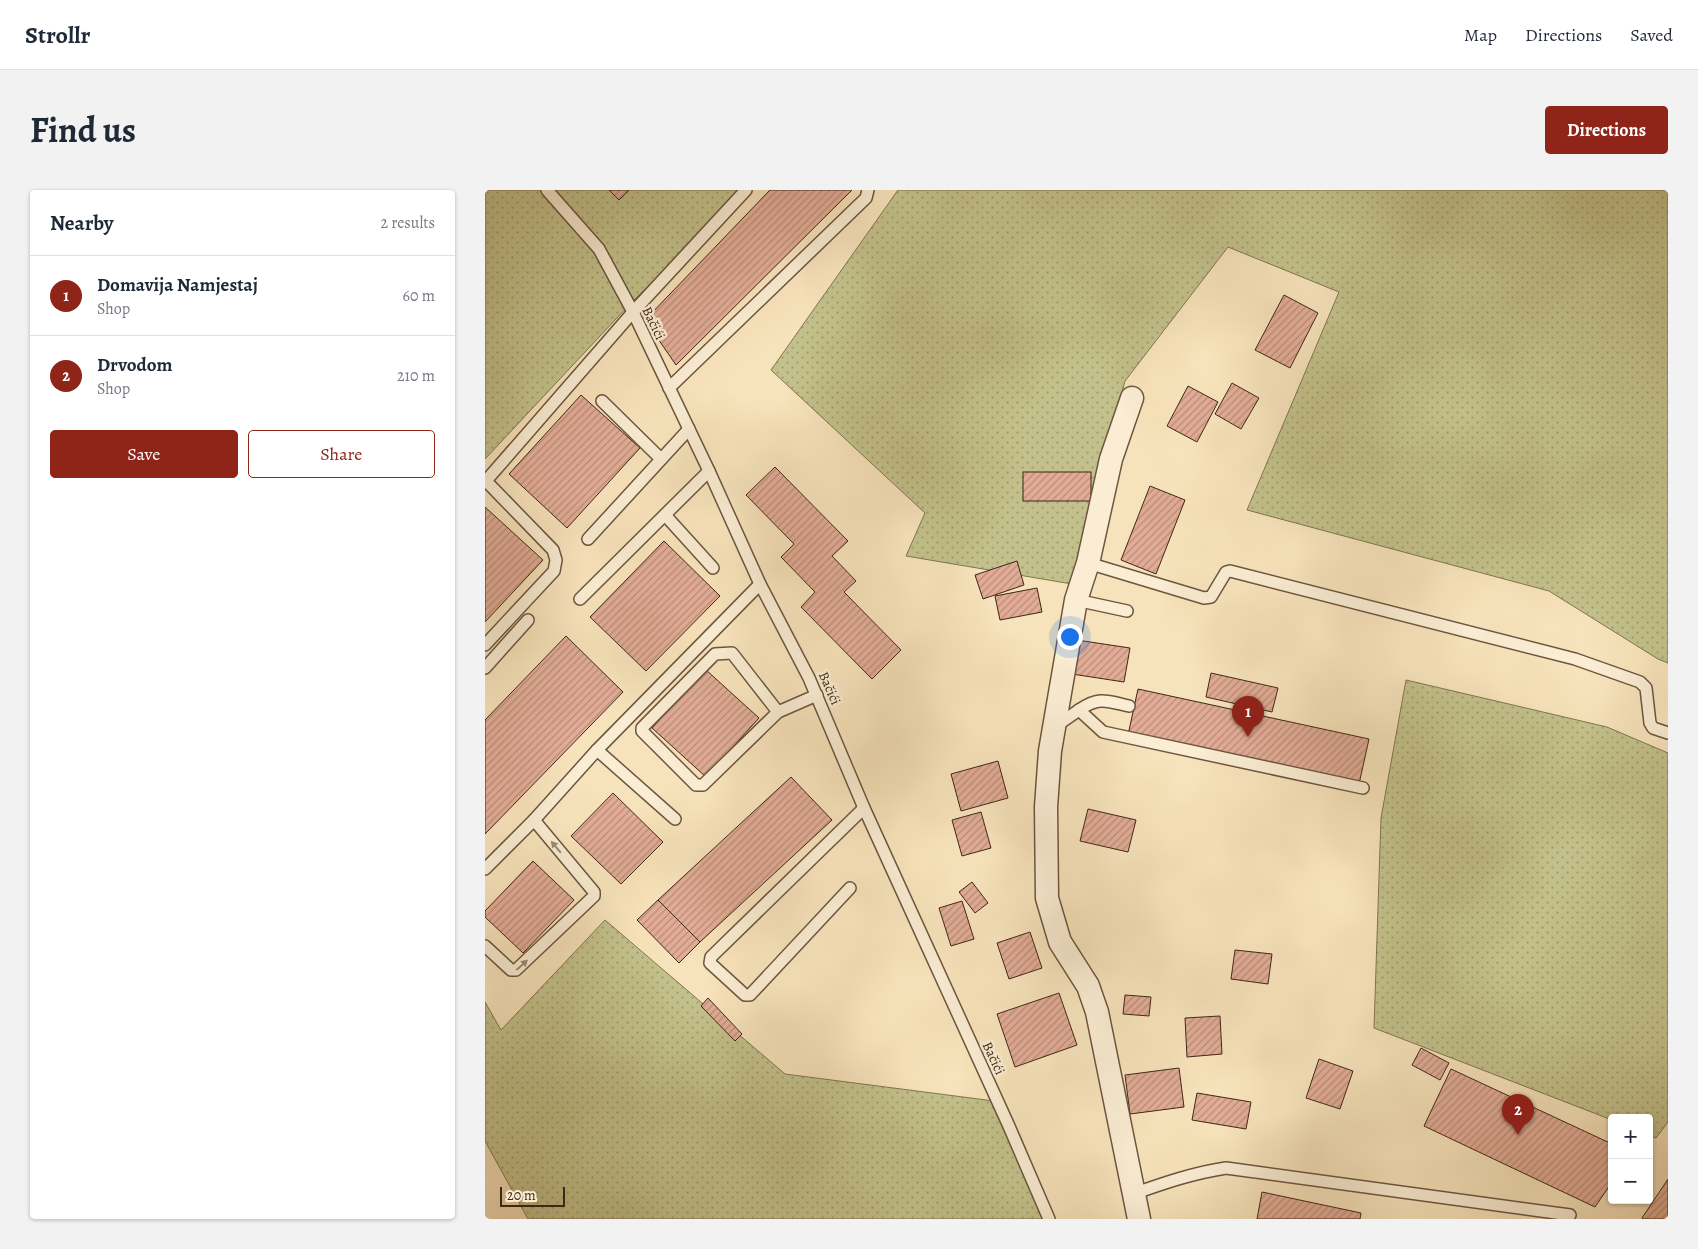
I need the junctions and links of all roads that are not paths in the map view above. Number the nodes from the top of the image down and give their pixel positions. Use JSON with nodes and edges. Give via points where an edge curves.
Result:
{"nodes":[{"id":1,"x":547,"y":190,"type":"edge"},
{"id":2,"x":746,"y":190,"type":"edge"},
{"id":3,"x":867,"y":190,"type":"edge"},
{"id":4,"x":633,"y":312,"type":"junction"},
{"id":5,"x":669,"y":388,"type":"junction"},
{"id":6,"x":1132,"y":398,"type":"dead end"},
{"id":7,"x":602,"y":401,"type":"dead end"},
{"id":8,"x":689,"y":429,"type":"junction"},
{"id":9,"x":661,"y":459,"type":"junction"},
{"id":10,"x":709,"y":471,"type":"junction"},
{"id":11,"x":485,"y":482,"type":"edge"},
{"id":12,"x":665,"y":515,"type":"junction"},
{"id":13,"x":588,"y":539,"type":"dead end"},
{"id":14,"x":1088,"y":563,"type":"junction"},
{"id":15,"x":713,"y":568,"type":"dead end"},
{"id":16,"x":760,"y":584,"type":"junction"},
{"id":17,"x":580,"y":599,"type":"dead end"},
{"id":18,"x":1076,"y":600,"type":"junction"},
{"id":19,"x":1127,"y":611,"type":"dead end"},
{"id":20,"x":528,"y":620,"type":"dead end"},
{"id":21,"x":485,"y":645,"type":"edge"},
{"id":22,"x":485,"y":668,"type":"edge"},
{"id":23,"x":817,"y":695,"type":"junction"},
{"id":24,"x":1129,"y":706,"type":"dead end"},
{"id":25,"x":1079,"y":710,"type":"junction"},
{"id":26,"x":779,"y":712,"type":"junction"},
{"id":27,"x":1055,"y":726,"type":"junction"},
{"id":28,"x":1668,"y":733,"type":"edge"},
{"id":29,"x":597,"y":750,"type":"junction"},
{"id":30,"x":1363,"y":788,"type":"dead end"},
{"id":31,"x":864,"y":808,"type":"junction"},
{"id":32,"x":675,"y":819,"type":"dead end"},
{"id":33,"x":534,"y":820,"type":"junction"},
{"id":34,"x":485,"y":869,"type":"edge"},
{"id":35,"x":850,"y":888,"type":"dead end"},
{"id":36,"x":485,"y":946,"type":"edge"},
{"id":37,"x":1133,"y":1194,"type":"junction"},
{"id":38,"x":1570,"y":1215,"type":"dead end"},
{"id":39,"x":1049,"y":1219,"type":"edge"},
{"id":40,"x":1139,"y":1219,"type":"edge"}],
"edges":[{"from":1,"to":4,"type":"lane","name":"Bačići","via":[[599,249]]},
{"from":2,"to":4,"type":"lane"},
{"from":3,"to":5,"type":"lane","via":[[865,198]]},
{"from":4,"to":5,"type":"lane","name":"Bačići"},
{"from":4,"to":11,"type":"lane"},
{"from":5,"to":8,"type":"lane","name":"Bačići"},
{"from":6,"to":14,"type":"street","via":[[1111,459]]},
{"from":7,"to":9,"type":"lane"},
{"from":8,"to":9,"type":"lane"},
{"from":8,"to":10,"type":"lane","name":"Bačići"},
{"from":9,"to":13,"type":"lane"},
{"from":10,"to":12,"type":"lane"},
{"from":10,"to":16,"type":"lane","name":"Bačići"},
{"from":11,"to":21,"type":"lane","via":[[553,550],[556,560],[554,571]]},
{"from":12,"to":15,"type":"lane"},
{"from":12,"to":17,"type":"lane"},
{"from":14,"to":18,"type":"street"},
{"from":14,"to":28,"type":"lane","via":[[1204,598],[1211,597],[1226,572],[1230,571],[1575,658],[1640,682],[1646,688],[1650,723],[1653,728]]},
{"from":16,"to":23,"type":"lane","name":"Bačići"},
{"from":16,"to":29,"type":"lane"},
{"from":18,"to":19,"type":"lane"},
{"from":18,"to":27,"type":"street"},
{"from":20,"to":22,"type":"lane"},
{"from":23,"to":26,"type":"lane"},
{"from":23,"to":31,"type":"lane","name":"Bačići"},
{"from":24,"to":25,"type":"lane","via":[[1106,701],[1091,702]]},
{"from":25,"to":27,"type":"lane"},
{"from":25,"to":30,"type":"lane","via":[[1103,732]]},
{"from":26,"to":26,"type":"lane","via":[[703,785],[696,785],[642,731],[715,654],[723,652],[732,653]]},
{"from":27,"to":37,"type":"street","via":[[1050,751],[1047,807],[1047,898],[1060,942],[1088,986],[1097,1012]]},
{"from":29,"to":32,"type":"lane"},
{"from":29,"to":33,"type":"lane"},
{"from":31,"to":35,"type":"lane","via":[[711,957],[710,963],[745,995],[750,995]]},
{"from":31,"to":39,"type":"lane","name":"Bačići"},
{"from":33,"to":34,"type":"lane"},
{"from":36,"to":33,"type":"lane","one_way":true,"via":[[511,970],[516,970],[594,896]]},
{"from":37,"to":38,"type":"lane","via":[[1196,1173],[1226,1168]]},
{"from":37,"to":40,"type":"street"}]}
